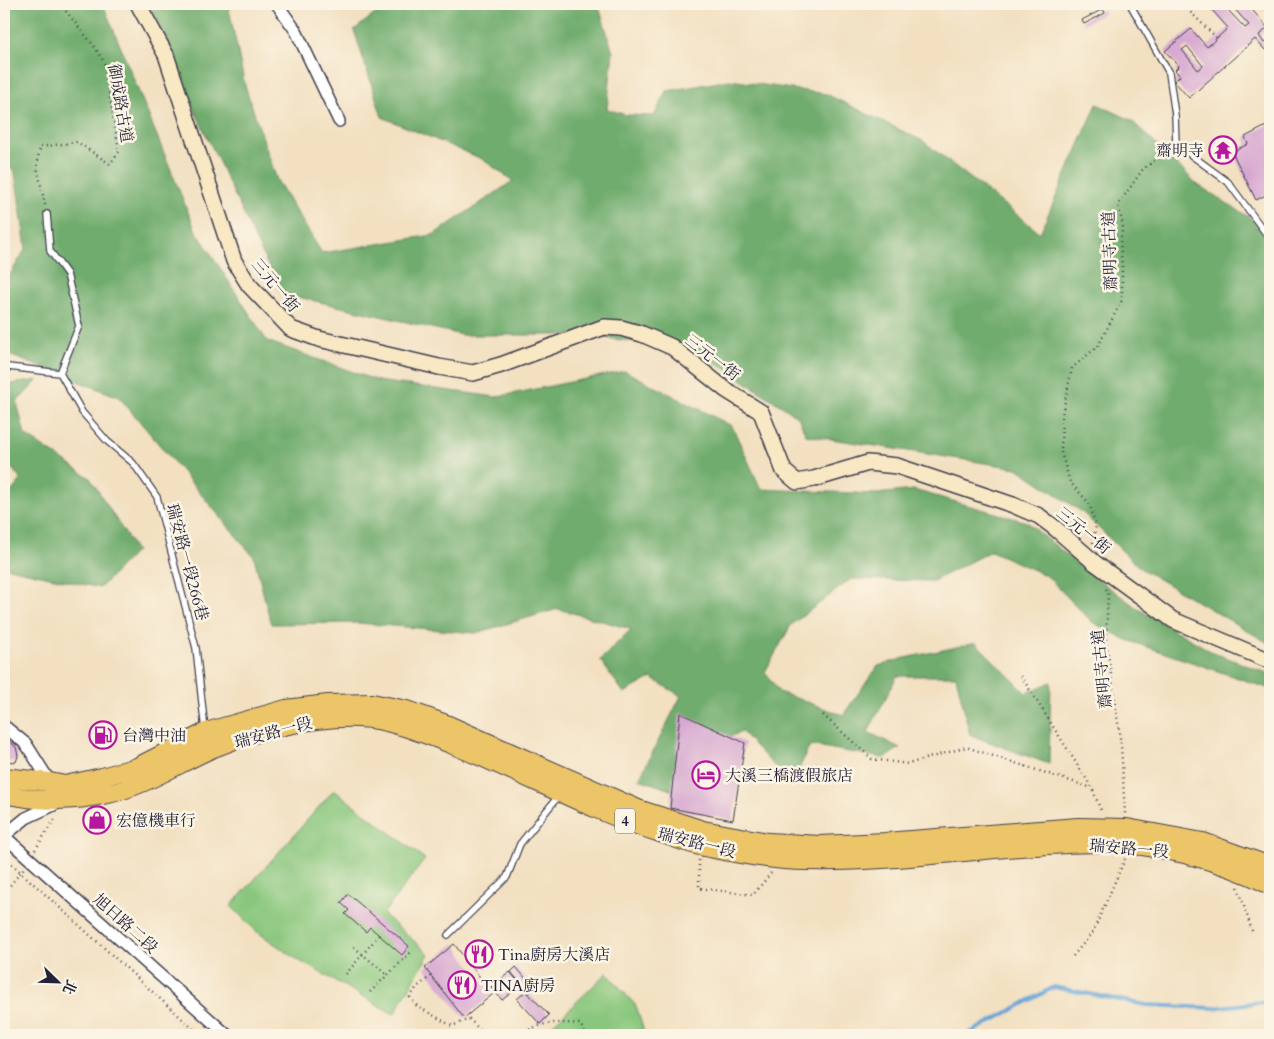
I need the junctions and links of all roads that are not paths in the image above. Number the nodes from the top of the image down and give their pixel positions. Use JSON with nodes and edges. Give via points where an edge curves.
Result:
{"nodes":[{"id":1,"x":138,"y":4,"type":"edge"},
{"id":2,"x":277,"y":4,"type":"edge"},
{"id":3,"x":1130,"y":4,"type":"edge"},
{"id":4,"x":339,"y":122,"type":"dead end"},
{"id":5,"x":47,"y":214,"type":"road end"},
{"id":6,"x":1270,"y":239,"type":"edge"},
{"id":7,"x":4,"y":368,"type":"edge"},
{"id":8,"x":60,"y":373,"type":"junction"},
{"id":9,"x":1270,"y":661,"type":"edge"},
{"id":10,"x":4,"y":726,"type":"edge"},
{"id":11,"x":206,"y":732,"type":"junction"},
{"id":12,"x":4,"y":777,"type":"edge"},
{"id":13,"x":563,"y":786,"type":"junction"},
{"id":14,"x":59,"y":789,"type":"junction"},
{"id":15,"x":4,"y":794,"type":"edge"},
{"id":16,"x":4,"y":836,"type":"edge"},
{"id":17,"x":1270,"y":866,"type":"edge"},
{"id":18,"x":1270,"y":885,"type":"edge"},
{"id":19,"x":448,"y":935,"type":"dead end"},
{"id":20,"x":227,"y":1035,"type":"edge"}],
"edges":[{"from":1,"to":9,"type":"street","name":"三元一街","via":[[166,55],[234,261],[249,285],[291,329],[328,341],[473,373],[604,327],[642,334],[672,347],[726,390],[761,412],[784,471],[797,482],[868,462],[897,466],[1013,505],[1039,516],[1173,620]]},
{"from":2,"to":4,"type":"street","via":[[296,31]]},
{"from":3,"to":6,"type":"lane","via":[[1169,74],[1176,144],[1228,182]]},
{"from":5,"to":8,"type":"lane","via":[[50,251],[67,274],[79,326]]},
{"from":7,"to":8,"type":"lane"},
{"from":8,"to":11,"type":"lane","name":"瑞安路一段266巷","via":[[82,412],[107,441],[133,463],[157,497],[196,648]]},
{"from":10,"to":14,"type":"street","via":[[26,744]]},
{"from":11,"to":13,"type":"main road","name":"瑞安路一段","number":"4","via":[[286,709],[372,703],[407,710],[446,724]]},
{"from":11,"to":14,"type":"main road","name":"瑞安路一段","number":"4","via":[[137,767]]},
{"from":12,"to":14,"type":"main road","name":"瑞安路一段","number":"4"},
{"from":13,"to":14,"type":"main road","name":"瑞安路一段","number":"4","via":[[431,736],[361,718],[280,727],[212,749],[110,794]]},
{"from":13,"to":17,"type":"main road","name":"瑞安路一段","number":"4","via":[[703,830],[768,842],[820,845],[1078,827],[1127,828],[1203,842]]},
{"from":13,"to":18,"type":"main road","name":"瑞安路一段","number":"4","via":[[629,823],[699,846],[753,856],[806,861],[878,859],[1100,843],[1182,853]]},
{"from":13,"to":19,"type":"lane","via":[[520,844],[507,877]]},
{"from":14,"to":15,"type":"main road","name":"瑞安路一段","number":"4","via":[[43,800]]},
{"from":14,"to":16,"type":"street"},
{"from":16,"to":20,"type":"street","name":"旭日路二段"}]}
